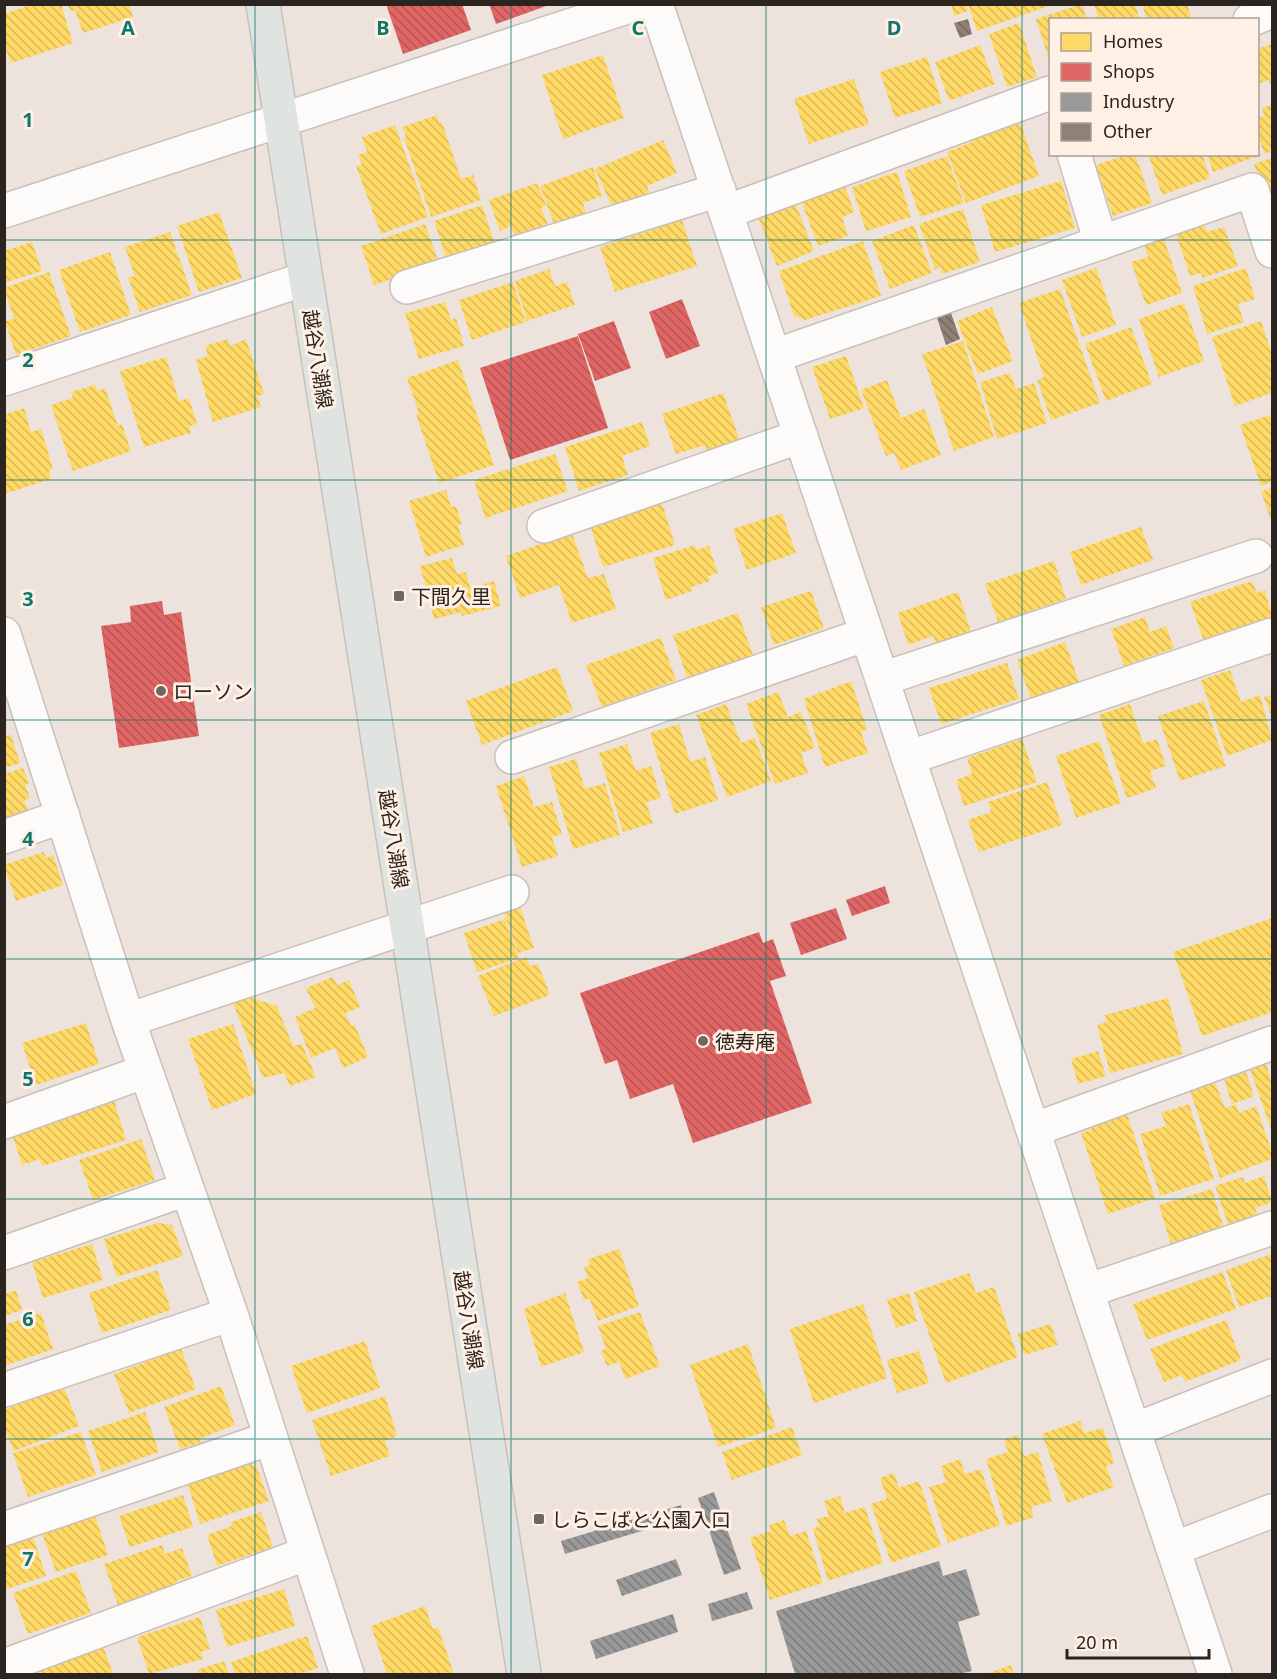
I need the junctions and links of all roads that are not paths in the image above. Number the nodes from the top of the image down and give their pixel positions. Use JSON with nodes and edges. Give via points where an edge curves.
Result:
{"nodes":[{"id":1,"x":263,"y":4,"type":"edge"},
{"id":2,"x":636,"y":4,"type":"edge"},
{"id":3,"x":656,"y":4,"type":"edge"},
{"id":4,"x":1272,"y":11,"type":"edge"},
{"id":5,"x":1255,"y":18,"type":"edge"},
{"id":6,"x":1049,"y":93,"type":"edge"},
{"id":7,"x":281,"y":119,"type":"junction"},
{"id":8,"x":1075,"y":156,"type":"edge"},
{"id":9,"x":722,"y":201,"type":"junction"},
{"id":10,"x":4,"y":211,"type":"edge"},
{"id":11,"x":1101,"y":243,"type":"junction"},
{"id":12,"x":1272,"y":251,"type":"edge"},
{"id":13,"x":305,"y":279,"type":"junction"},
{"id":14,"x":407,"y":287,"type":"dead end"},
{"id":15,"x":774,"y":356,"type":"junction"},
{"id":16,"x":4,"y":379,"type":"edge"},
{"id":17,"x":801,"y":436,"type":"junction"},
{"id":18,"x":544,"y":526,"type":"dead end"},
{"id":19,"x":1256,"y":556,"type":"dead end"},
{"id":20,"x":4,"y":634,"type":"edge"},
{"id":21,"x":867,"y":634,"type":"junction"},
{"id":22,"x":1272,"y":635,"type":"edge"},
{"id":23,"x":882,"y":679,"type":"junction"},
{"id":24,"x":13,"y":693,"type":"edge"},
{"id":25,"x":512,"y":757,"type":"dead end"},
{"id":26,"x":908,"y":758,"type":"junction"},
{"id":27,"x":63,"y":816,"type":"junction"},
{"id":28,"x":4,"y":837,"type":"edge"},
{"id":29,"x":512,"y":892,"type":"dead end"},
{"id":30,"x":408,"y":926,"type":"junction"},
{"id":31,"x":128,"y":1020,"type":"junction"},
{"id":32,"x":1272,"y":1043,"type":"edge"},
{"id":33,"x":146,"y":1071,"type":"junction"},
{"id":34,"x":4,"y":1122,"type":"edge"},
{"id":35,"x":1034,"y":1130,"type":"junction"},
{"id":36,"x":186,"y":1189,"type":"junction"},
{"id":37,"x":1272,"y":1228,"type":"edge"},
{"id":38,"x":4,"y":1253,"type":"edge"},
{"id":39,"x":1087,"y":1291,"type":"junction"},
{"id":40,"x":231,"y":1314,"type":"junction"},
{"id":41,"x":1272,"y":1376,"type":"edge"},
{"id":42,"x":4,"y":1390,"type":"edge"},
{"id":43,"x":1134,"y":1430,"type":"junction"},
{"id":44,"x":271,"y":1438,"type":"junction"},
{"id":45,"x":1272,"y":1511,"type":"edge"},
{"id":46,"x":4,"y":1529,"type":"edge"},
{"id":47,"x":1173,"y":1549,"type":"junction"},
{"id":48,"x":308,"y":1553,"type":"junction"},
{"id":49,"x":4,"y":1666,"type":"edge"},
{"id":50,"x":347,"y":1674,"type":"edge"},
{"id":51,"x":524,"y":1674,"type":"edge"},
{"id":52,"x":1215,"y":1674,"type":"edge"}],
"edges":[{"from":1,"to":7,"type":"main road","name":"越谷八潮線"},
{"from":2,"to":7,"type":"street"},
{"from":3,"to":9,"type":"street"},
{"from":4,"to":5,"type":"street"},
{"from":6,"to":9,"type":"street"},
{"from":7,"to":10,"type":"street"},
{"from":7,"to":13,"type":"main road","name":"越谷八潮線"},
{"from":8,"to":11,"type":"street"},
{"from":9,"to":14,"type":"street"},
{"from":9,"to":15,"type":"street"},
{"from":11,"to":12,"type":"street","via":[[1252,190]]},
{"from":11,"to":15,"type":"street"},
{"from":13,"to":16,"type":"street"},
{"from":13,"to":30,"type":"main road","name":"越谷八潮線"},
{"from":15,"to":17,"type":"street"},
{"from":17,"to":18,"type":"street"},
{"from":17,"to":21,"type":"street"},
{"from":19,"to":23,"type":"street"},
{"from":20,"to":24,"type":"street"},
{"from":21,"to":23,"type":"street"},
{"from":21,"to":25,"type":"street"},
{"from":22,"to":26,"type":"street"},
{"from":23,"to":26,"type":"street"},
{"from":24,"to":27,"type":"street"},
{"from":26,"to":35,"type":"street"},
{"from":27,"to":28,"type":"street"},
{"from":27,"to":31,"type":"street"},
{"from":29,"to":30,"type":"street"},
{"from":30,"to":31,"type":"street"},
{"from":30,"to":51,"type":"main road","name":"越谷八潮線"},
{"from":31,"to":33,"type":"street"},
{"from":32,"to":35,"type":"street"},
{"from":33,"to":34,"type":"street"},
{"from":33,"to":36,"type":"street"},
{"from":35,"to":39,"type":"street"},
{"from":36,"to":38,"type":"street"},
{"from":36,"to":40,"type":"street"},
{"from":37,"to":39,"type":"street"},
{"from":39,"to":43,"type":"street"},
{"from":40,"to":42,"type":"street"},
{"from":40,"to":44,"type":"street"},
{"from":41,"to":43,"type":"street"},
{"from":43,"to":47,"type":"street"},
{"from":44,"to":46,"type":"street"},
{"from":44,"to":48,"type":"street"},
{"from":45,"to":47,"type":"street"},
{"from":47,"to":52,"type":"street"},
{"from":48,"to":49,"type":"street"},
{"from":48,"to":50,"type":"street"}]}
